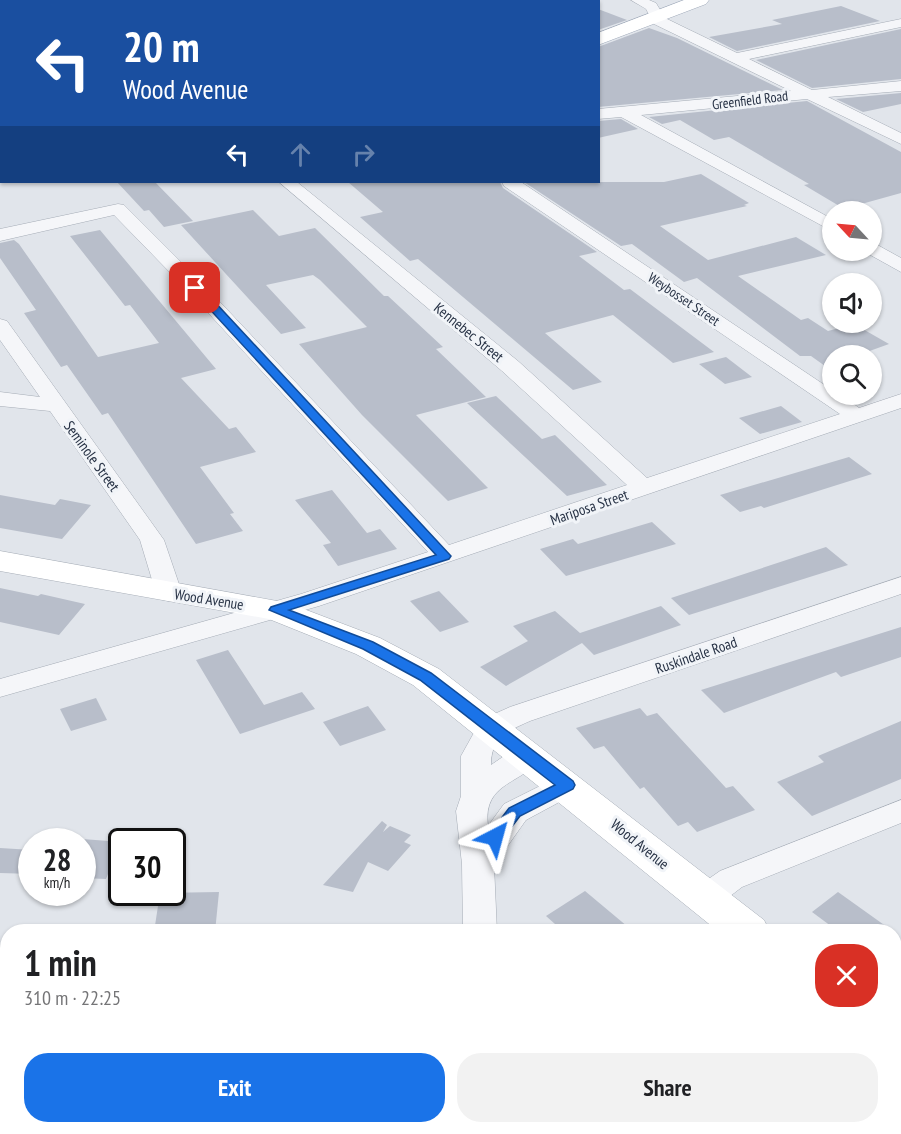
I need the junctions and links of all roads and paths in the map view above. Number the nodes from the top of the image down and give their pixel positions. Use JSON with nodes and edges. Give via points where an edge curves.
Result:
{"nodes":[{"id":1,"x":638,"y":0,"type":"edge"},
{"id":2,"x":700,"y":0,"type":"edge"},
{"id":3,"x":657,"y":17,"type":"junction"},
{"id":4,"x":901,"y":23,"type":"edge"},
{"id":5,"x":600,"y":39,"type":"edge"},
{"id":6,"x":735,"y":58,"type":"junction"},
{"id":7,"x":901,"y":86,"type":"edge"},
{"id":8,"x":808,"y":94,"type":"junction"},
{"id":9,"x":626,"y":113,"type":"junction"},
{"id":10,"x":600,"y":114,"type":"edge"},
{"id":11,"x":901,"y":139,"type":"edge"},
{"id":12,"x":288,"y":183,"type":"edge"},
{"id":13,"x":511,"y":183,"type":"edge"},
{"id":14,"x":822,"y":221,"type":"edge"},
{"id":15,"x":0,"y":235,"type":"edge"},
{"id":16,"x":882,"y":254,"type":"edge"},
{"id":17,"x":901,"y":266,"type":"edge"},
{"id":18,"x":0,"y":326,"type":"edge"},
{"id":19,"x":0,"y":399,"type":"edge"},
{"id":20,"x":901,"y":401,"type":"edge"},
{"id":21,"x":55,"y":405,"type":"junction"},
{"id":22,"x":857,"y":416,"type":"junction"},
{"id":23,"x":644,"y":488,"type":"junction"},
{"id":24,"x":445,"y":556,"type":"junction"},
{"id":25,"x":0,"y":561,"type":"edge"},
{"id":26,"x":901,"y":585,"type":"edge"},
{"id":27,"x":169,"y":593,"type":"junction"},
{"id":28,"x":276,"y":610,"type":"junction"},
{"id":29,"x":0,"y":688,"type":"edge"},
{"id":30,"x":492,"y":727,"type":"junction"},
{"id":31,"x":528,"y":755,"type":"junction"},
{"id":32,"x":567,"y":785,"type":"junction"},
{"id":33,"x":476,"y":796,"type":"junction"},
{"id":34,"x":901,"y":811,"type":"edge"},
{"id":35,"x":478,"y":864,"type":"junction"},
{"id":36,"x":705,"y":897,"type":"junction"},
{"id":37,"x":480,"y":924,"type":"edge"},
{"id":38,"x":739,"y":924,"type":"edge"}],
"edges":[{"from":1,"to":3,"type":"street","via":[[651,6]]},
{"from":2,"to":3,"type":"main road"},
{"from":3,"to":5,"type":"main road"},
{"from":3,"to":6,"type":"street"},
{"from":4,"to":6,"type":"street"},
{"from":6,"to":8,"type":"street"},
{"from":7,"to":8,"type":"street","name":"Greenfield Road"},
{"from":8,"to":9,"type":"street","name":"Greenfield Road"},
{"from":8,"to":11,"type":"street"},
{"from":9,"to":10,"type":"street","name":"Greenfield Road"},
{"from":9,"to":14,"type":"street"},
{"from":12,"to":23,"type":"street","name":"Kennebec Street","via":[[510,366]]},
{"from":13,"to":22,"type":"street","name":"Weybosset Street"},
{"from":15,"to":24,"type":"street","via":[[118,209]]},
{"from":16,"to":17,"type":"street"},
{"from":18,"to":21,"type":"street","name":"Seminole Street"},
{"from":19,"to":21,"type":"street"},
{"from":20,"to":22,"type":"street","name":"Mariposa Street"},
{"from":21,"to":27,"type":"street","name":"Seminole Street","via":[[152,540]]},
{"from":22,"to":23,"type":"street","name":"Mariposa Street"},
{"from":23,"to":24,"type":"street","name":"Mariposa Street"},
{"from":24,"to":28,"type":"street","name":"Mariposa Street"},
{"from":25,"to":27,"type":"main road","name":"Wood Avenue"},
{"from":26,"to":30,"type":"street","name":"Ruskindale Road","via":[[531,710]]},
{"from":27,"to":28,"type":"main road","name":"Wood Avenue"},
{"from":28,"to":29,"type":"street","name":"Mariposa Street"},
{"from":28,"to":30,"type":"main road","name":"Wood Avenue","via":[[322,626],[426,677]]},
{"from":30,"to":31,"type":"main road","name":"Wood Avenue"},
{"from":30,"to":33,"type":"street","via":[[476,756]]},
{"from":31,"to":32,"type":"main road","name":"Wood Avenue"},
{"from":31,"to":33,"type":"street","via":[[496,776]]},
{"from":32,"to":35,"type":"street","via":[[514,812]]},
{"from":32,"to":36,"type":"main road","name":"Wood Avenue"},
{"from":33,"to":35,"type":"street","via":[[471,811]]},
{"from":34,"to":36,"type":"street","via":[[731,879]]},
{"from":35,"to":37,"type":"street"},
{"from":36,"to":38,"type":"main road","name":"Wood Avenue"}]}
